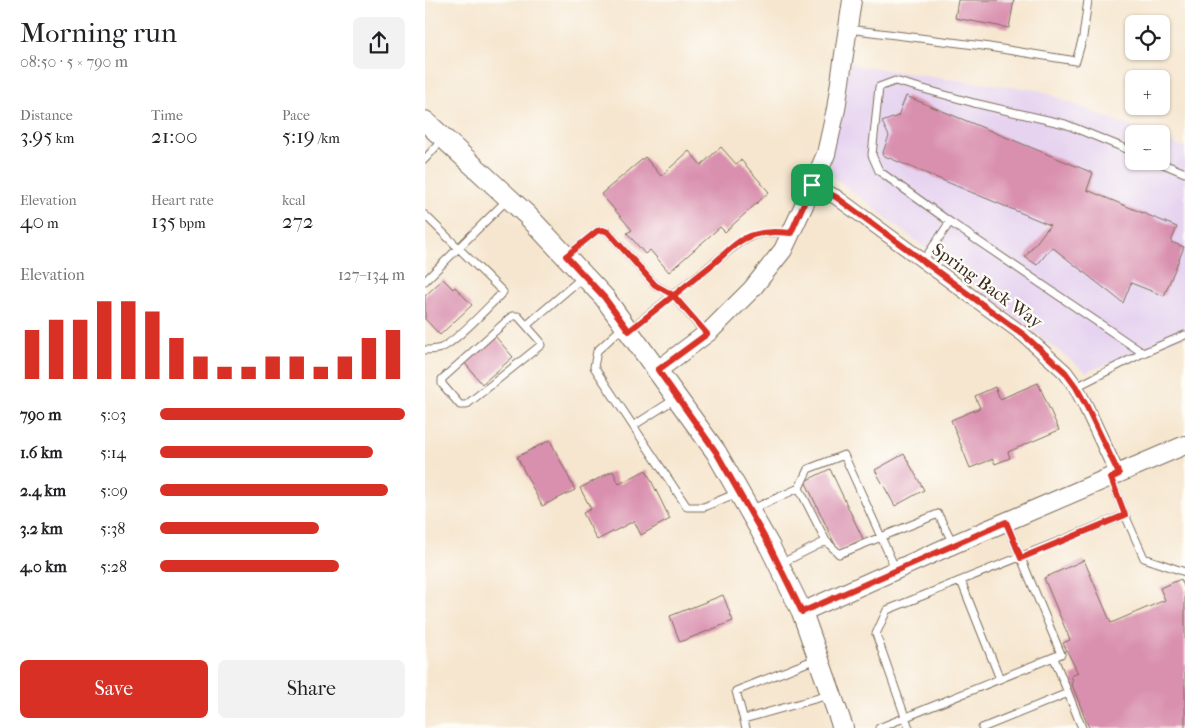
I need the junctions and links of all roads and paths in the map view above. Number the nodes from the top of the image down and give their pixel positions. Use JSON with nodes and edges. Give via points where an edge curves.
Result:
{"nodes":[{"id":1,"x":852,"y":0,"type":"edge"},
{"id":2,"x":1088,"y":0,"type":"edge"},
{"id":3,"x":847,"y":29,"type":"junction"},
{"id":4,"x":425,"y":121,"type":"edge"},
{"id":5,"x":444,"y":138,"type":"junction"},
{"id":6,"x":1125,"y":148,"type":"edge"},
{"id":7,"x":425,"y":159,"type":"edge"},
{"id":8,"x":1170,"y":167,"type":"edge"},
{"id":9,"x":1185,"y":173,"type":"edge"},
{"id":10,"x":812,"y":185,"type":"junction"},
{"id":11,"x":509,"y":198,"type":"junction"},
{"id":12,"x":425,"y":215,"type":"edge"},
{"id":13,"x":950,"y":222,"type":"junction"},
{"id":14,"x":791,"y":233,"type":"junction"},
{"id":15,"x":459,"y":248,"type":"junction"},
{"id":16,"x":566,"y":256,"type":"junction"},
{"id":17,"x":923,"y":262,"type":"junction"},
{"id":18,"x":584,"y":276,"type":"junction"},
{"id":19,"x":425,"y":281,"type":"edge"},
{"id":20,"x":673,"y":295,"type":"junction"},
{"id":21,"x":527,"y":325,"type":"junction"},
{"id":22,"x":627,"y":328,"type":"junction"},
{"id":23,"x":707,"y":334,"type":"junction"},
{"id":24,"x":1185,"y":335,"type":"edge"},
{"id":25,"x":425,"y":350,"type":"edge"},
{"id":26,"x":1143,"y":353,"type":"junction"},
{"id":27,"x":658,"y":370,"type":"junction"},
{"id":28,"x":1076,"y":387,"type":"junction"},
{"id":29,"x":677,"y":398,"type":"junction"},
{"id":30,"x":633,"y":426,"type":"junction"},
{"id":31,"x":1185,"y":445,"type":"edge"},
{"id":32,"x":1115,"y":476,"type":"junction"},
{"id":33,"x":799,"y":488,"type":"junction"},
{"id":34,"x":739,"y":492,"type":"junction"},
{"id":35,"x":750,"y":510,"type":"junction"},
{"id":36,"x":1125,"y":515,"type":"junction"},
{"id":37,"x":1006,"y":522,"type":"junction"},
{"id":38,"x":881,"y":537,"type":"junction"},
{"id":39,"x":826,"y":541,"type":"junction"},
{"id":40,"x":954,"y":544,"type":"junction"},
{"id":41,"x":1021,"y":558,"type":"junction"},
{"id":42,"x":779,"y":565,"type":"junction"},
{"id":43,"x":896,"y":571,"type":"junction"},
{"id":44,"x":1185,"y":572,"type":"edge"},
{"id":45,"x":961,"y":581,"type":"junction"},
{"id":46,"x":802,"y":612,"type":"junction"},
{"id":47,"x":819,"y":658,"type":"junction"},
{"id":48,"x":1054,"y":658,"type":"junction"},
{"id":49,"x":1001,"y":679,"type":"junction"},
{"id":50,"x":1068,"y":693,"type":"junction"},
{"id":51,"x":832,"y":695,"type":"junction"},
{"id":52,"x":906,"y":717,"type":"junction"},
{"id":53,"x":744,"y":719,"type":"junction"},
{"id":54,"x":841,"y":727,"type":"edge"},
{"id":55,"x":746,"y":728,"type":"edge"},
{"id":56,"x":879,"y":728,"type":"edge"},
{"id":57,"x":909,"y":728,"type":"edge"},
{"id":58,"x":982,"y":728,"type":"edge"},
{"id":59,"x":1082,"y":728,"type":"edge"}],
"edges":[{"from":1,"to":3,"type":"street"},
{"from":2,"to":3,"type":"lane","via":[[1076,62],[983,46]]},
{"from":3,"to":10,"type":"street","via":[[826,154]]},
{"from":4,"to":5,"type":"main road"},
{"from":5,"to":7,"type":"lane"},
{"from":5,"to":11,"type":"main road"},
{"from":6,"to":13,"type":"lane","via":[[1065,124],[895,81],[879,87],[872,155],[879,171]]},
{"from":8,"to":9,"type":"lane"},
{"from":10,"to":14,"type":"street"},
{"from":10,"to":17,"type":"street","name":"Spring Back Way","via":[[836,197]]},
{"from":11,"to":15,"type":"lane"},
{"from":11,"to":16,"type":"main road"},
{"from":12,"to":15,"type":"lane"},
{"from":13,"to":17,"type":"lane"},
{"from":13,"to":26,"type":"lane"},
{"from":14,"to":20,"type":"lane","via":[[751,235]]},
{"from":14,"to":23,"type":"street","via":[[783,250],[752,289]]},
{"from":15,"to":19,"type":"lane"},
{"from":15,"to":25,"type":"lane","via":[[503,292],[443,347]]},
{"from":16,"to":18,"type":"main road"},
{"from":16,"to":20,"type":"lane","via":[[597,231],[603,230],[655,285]]},
{"from":17,"to":28,"type":"street","name":"Spring Back Way","via":[[1024,335],[1065,372]]},
{"from":18,"to":21,"type":"lane"},
{"from":18,"to":22,"type":"main road"},
{"from":20,"to":22,"type":"lane"},
{"from":20,"to":23,"type":"lane"},
{"from":21,"to":21,"type":"lane","via":[[518,316],[512,316],[442,379],[442,384],[461,405],[466,405],[541,345]]},
{"from":22,"to":27,"type":"main road"},
{"from":22,"to":30,"type":"lane","via":[[597,351],[594,367]]},
{"from":23,"to":27,"type":"street"},
{"from":24,"to":26,"type":"lane"},
{"from":26,"to":28,"type":"lane"},
{"from":27,"to":29,"type":"main road"},
{"from":28,"to":32,"type":"street","name":"Spring Back Way"},
{"from":29,"to":30,"type":"lane"},
{"from":29,"to":34,"type":"main road","via":[[716,452]]},
{"from":30,"to":34,"type":"lane","via":[[687,507],[704,507]]},
{"from":31,"to":32,"type":"street"},
{"from":32,"to":36,"type":"lane"},
{"from":32,"to":37,"type":"street"},
{"from":33,"to":35,"type":"lane"},
{"from":33,"to":38,"type":"lane","via":[[808,469],[844,455]]},
{"from":33,"to":39,"type":"lane"},
{"from":34,"to":35,"type":"main road"},
{"from":35,"to":42,"type":"main road"},
{"from":36,"to":41,"type":"lane"},
{"from":36,"to":44,"type":"lane","via":[[1144,558]]},
{"from":37,"to":40,"type":"street"},
{"from":37,"to":41,"type":"lane"},
{"from":38,"to":39,"type":"lane","via":[[839,554]]},
{"from":38,"to":40,"type":"lane","via":[[938,514]]},
{"from":38,"to":43,"type":"lane"},
{"from":39,"to":42,"type":"lane"},
{"from":40,"to":43,"type":"street"},
{"from":41,"to":45,"type":"lane"},
{"from":41,"to":48,"type":"lane","via":[[1061,654]]},
{"from":42,"to":46,"type":"main road"},
{"from":43,"to":46,"type":"street"},
{"from":45,"to":49,"type":"lane"},
{"from":45,"to":52,"type":"lane","via":[[887,610],[876,634]]},
{"from":46,"to":47,"type":"main road"},
{"from":47,"to":51,"type":"main road"},
{"from":47,"to":53,"type":"lane","via":[[736,692]]},
{"from":48,"to":49,"type":"lane"},
{"from":48,"to":50,"type":"lane"},
{"from":49,"to":52,"type":"lane"},
{"from":50,"to":58,"type":"lane"},
{"from":50,"to":59,"type":"lane"},
{"from":51,"to":53,"type":"lane"},
{"from":51,"to":54,"type":"main road"},
{"from":52,"to":56,"type":"lane"},
{"from":52,"to":57,"type":"lane"},
{"from":53,"to":55,"type":"lane"}]}
